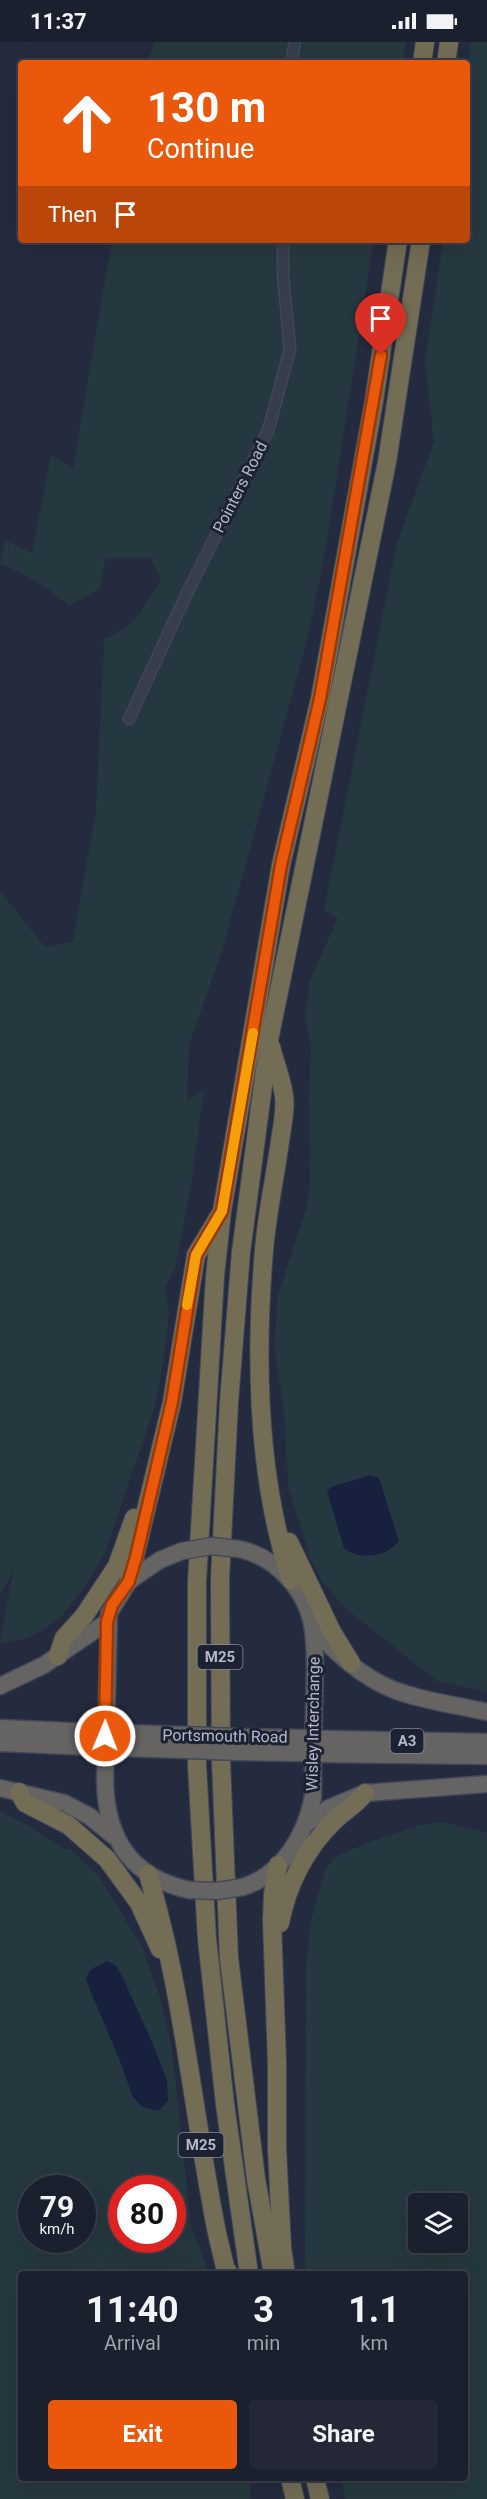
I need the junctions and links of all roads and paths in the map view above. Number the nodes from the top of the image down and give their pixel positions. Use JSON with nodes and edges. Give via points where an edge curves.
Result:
{"nodes":[{"id":1,"x":295,"y":42,"type":"edge"},
{"id":2,"x":425,"y":42,"type":"edge"},
{"id":3,"x":449,"y":42,"type":"edge"},
{"id":4,"x":292,"y":60,"type":"edge"},
{"id":5,"x":423,"y":60,"type":"edge"},
{"id":6,"x":446,"y":60,"type":"edge"},
{"id":7,"x":283,"y":243,"type":"edge"},
{"id":8,"x":398,"y":243,"type":"edge"},
{"id":9,"x":421,"y":243,"type":"edge"},
{"id":10,"x":129,"y":719,"type":"dead end"},
{"id":11,"x":269,"y":1040,"type":"junction"},
{"id":12,"x":222,"y":1211,"type":"junction"},
{"id":13,"x":270,"y":1497,"type":"junction"},
{"id":14,"x":146,"y":1507,"type":"junction"},
{"id":15,"x":291,"y":1580,"type":"junction"},
{"id":16,"x":129,"y":1581,"type":"junction"},
{"id":17,"x":107,"y":1622,"type":"junction"},
{"id":18,"x":313,"y":1628,"type":"junction"},
{"id":19,"x":58,"y":1656,"type":"junction"},
{"id":20,"x":351,"y":1664,"type":"junction"},
{"id":21,"x":0,"y":1686,"type":"edge"},
{"id":22,"x":487,"y":1712,"type":"edge"},
{"id":23,"x":0,"y":1728,"type":"edge"},
{"id":24,"x":92,"y":1740,"type":"junction"},
{"id":25,"x":487,"y":1742,"type":"edge"},
{"id":26,"x":0,"y":1743,"type":"edge"},
{"id":27,"x":328,"y":1746,"type":"junction"},
{"id":28,"x":487,"y":1756,"type":"edge"},
{"id":29,"x":487,"y":1784,"type":"edge"},
{"id":30,"x":0,"y":1788,"type":"edge"},
{"id":31,"x":19,"y":1792,"type":"junction"},
{"id":32,"x":365,"y":1793,"type":"junction"},
{"id":33,"x":306,"y":1824,"type":"junction"},
{"id":34,"x":115,"y":1837,"type":"junction"},
{"id":35,"x":278,"y":1865,"type":"junction"},
{"id":36,"x":148,"y":1874,"type":"junction"},
{"id":37,"x":273,"y":1937,"type":"junction"},
{"id":38,"x":171,"y":1966,"type":"junction"},
{"id":39,"x":227,"y":2271,"type":"edge"},
{"id":40,"x":249,"y":2271,"type":"edge"},
{"id":41,"x":272,"y":2271,"type":"edge"},
{"id":42,"x":286,"y":2271,"type":"edge"},
{"id":43,"x":291,"y":2481,"type":"edge"},
{"id":44,"x":316,"y":2481,"type":"edge"},
{"id":45,"x":295,"y":2499,"type":"edge"},
{"id":46,"x":320,"y":2499,"type":"edge"}],
"edges":[{"from":1,"to":4,"type":"street"},
{"from":2,"to":5,"type":"highway"},
{"from":3,"to":6,"type":"highway"},
{"from":7,"to":10,"type":"street","name":"Pointers Road","via":[[290,349],[268,431]]},
{"from":8,"to":12,"type":"highway","number":"M25","via":[[374,400],[320,699],[281,865]]},
{"from":9,"to":11,"type":"highway","number":"M25","via":[[387,462]]},
{"from":11,"to":13,"type":"highway","number":"M25","via":[[284,1096],[266,1232],[260,1335]]},
{"from":11,"to":41,"type":"highway","number":"M25","via":[[241,1252],[229,1402],[220,1579],[220,1761],[229,1958],[256,2179]]},
{"from":12,"to":14,"type":"highway","number":"M25","via":[[196,1255],[172,1402]]},
{"from":12,"to":40,"type":"highway","number":"M25","via":[[197,1570],[196,1708],[207,1939]]},
{"from":13,"to":15,"type":"highway"},
{"from":13,"to":20,"type":"highway","number":"M25","via":[[284,1519],[291,1547],[322,1613]]},
{"from":14,"to":16,"type":"highway","number":"M25"},
{"from":14,"to":19,"type":"highway","number":"M25","via":[[132,1520],[117,1566],[84,1616],[64,1638]]},
{"from":15,"to":16,"type":"highway","name":"Wisley Interchange","bridge":true,"via":[[268,1562],[239,1549],[212,1546],[160,1560]]},
{"from":15,"to":18,"type":"highway","name":"Wisley Interchange"},
{"from":16,"to":17,"type":"highway","name":"Wisley Interchange","via":[[112,1605]]},
{"from":17,"to":19,"type":"highway"},
{"from":17,"to":34,"type":"highway","name":"Wisley Interchange","via":[[105,1803]]},
{"from":18,"to":20,"type":"highway"},
{"from":18,"to":33,"type":"highway","name":"Wisley Interchange","via":[[313,1797]]},
{"from":19,"to":21,"type":"highway"},
{"from":20,"to":22,"type":"highway","via":[[404,1694]]},
{"from":23,"to":24,"type":"highway","name":"Portsmouth Road","number":"A3"},
{"from":24,"to":26,"type":"highway","name":"Portsmouth Road","number":"A3"},
{"from":24,"to":27,"type":"highway","name":"Portsmouth Road","number":"A3","bridge":true},
{"from":25,"to":27,"type":"highway","name":"Portsmouth Road","number":"A3"},
{"from":27,"to":28,"type":"highway","name":"Portsmouth Road","number":"A3"},
{"from":29,"to":32,"type":"highway"},
{"from":30,"to":31,"type":"highway"},
{"from":31,"to":34,"type":"highway","via":[[78,1809]]},
{"from":31,"to":38,"type":"highway","number":"M25","via":[[26,1803],[68,1825],[107,1859],[139,1904]]},
{"from":32,"to":33,"type":"highway","via":[[329,1808]]},
{"from":32,"to":37,"type":"highway","via":[[356,1806],[317,1839],[287,1893],[281,1922]]},
{"from":33,"to":35,"type":"highway","name":"Wisley Interchange"},
{"from":34,"to":36,"type":"highway","name":"Wisley Interchange"},
{"from":35,"to":36,"type":"highway","name":"Wisley Interchange","bridge":true,"via":[[243,1887],[217,1891],[189,1890]]},
{"from":35,"to":37,"type":"highway"},
{"from":36,"to":38,"type":"highway","number":"M25"},
{"from":37,"to":42,"type":"highway","via":[[276,2149]]},
{"from":38,"to":39,"type":"highway","number":"M25","via":[[212,2211]]},
{"from":43,"to":45,"type":"highway"},
{"from":44,"to":46,"type":"highway"}]}
